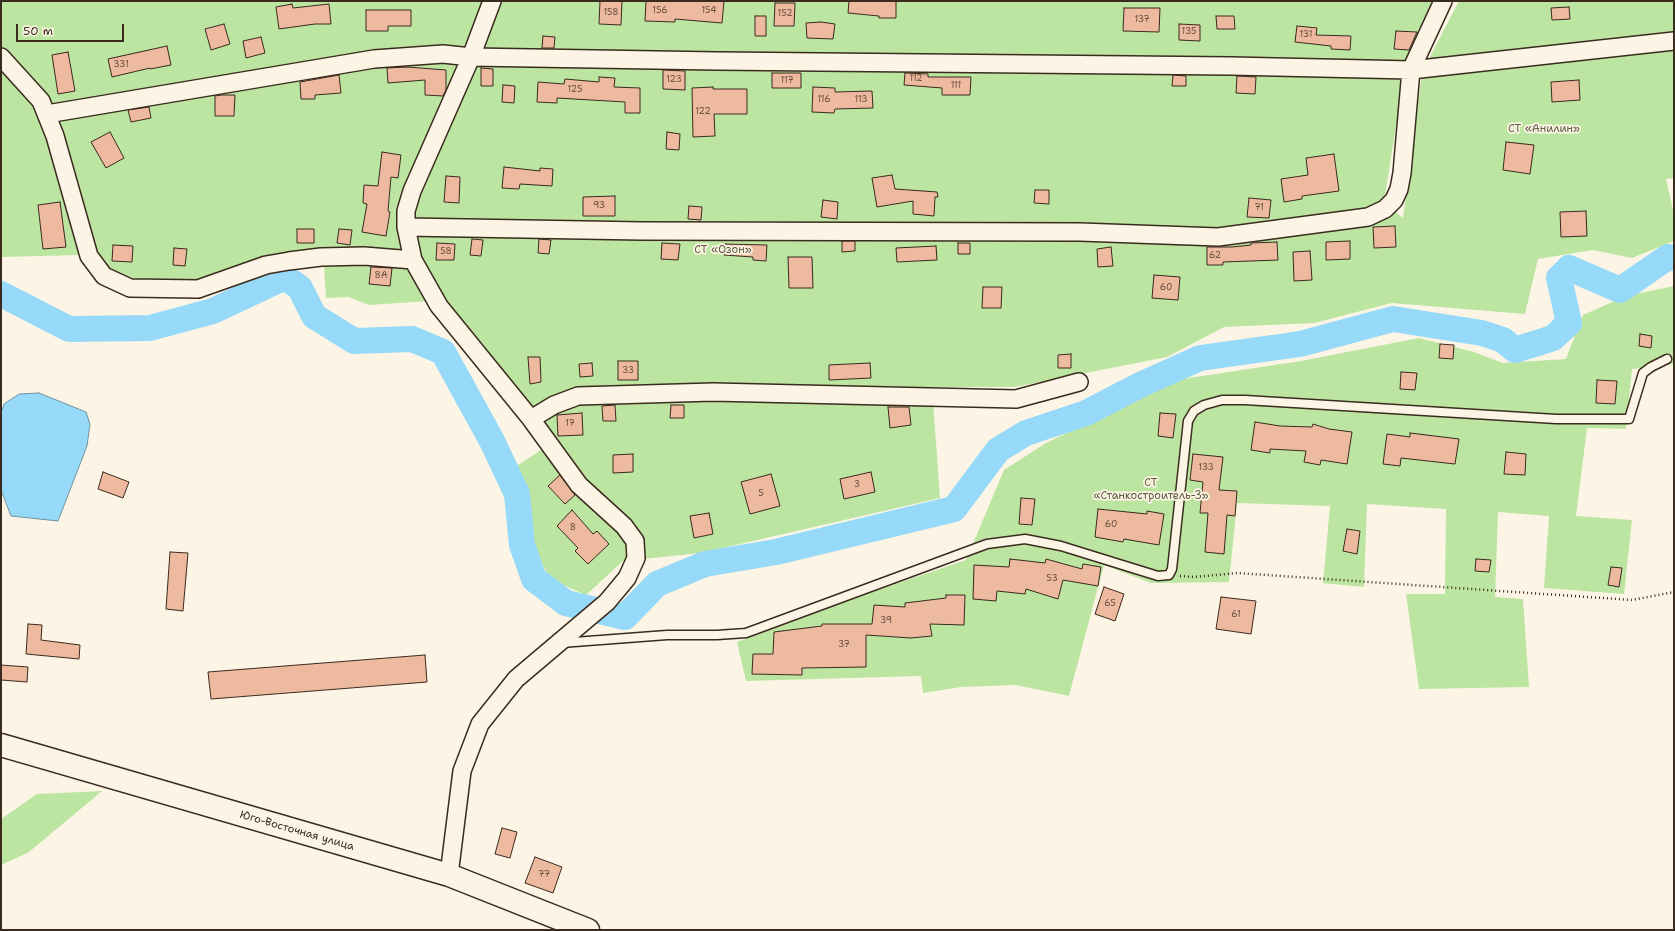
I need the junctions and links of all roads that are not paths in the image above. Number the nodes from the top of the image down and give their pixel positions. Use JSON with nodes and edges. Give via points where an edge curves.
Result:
{"nodes":[{"id":1,"x":492,"y":1,"type":"edge"},
{"id":2,"x":1443,"y":1,"type":"edge"},
{"id":3,"x":1674,"y":41,"type":"edge"},
{"id":4,"x":1,"y":57,"type":"edge"},
{"id":5,"x":471,"y":57,"type":"junction"},
{"id":6,"x":1411,"y":70,"type":"junction"},
{"id":7,"x":47,"y":114,"type":"junction"},
{"id":8,"x":406,"y":227,"type":"junction"},
{"id":9,"x":413,"y":260,"type":"junction"},
{"id":10,"x":1668,"y":359,"type":"dead end"},
{"id":11,"x":1079,"y":382,"type":"dead end"},
{"id":12,"x":531,"y":420,"type":"junction"},
{"id":13,"x":556,"y":644,"type":"junction"},
{"id":14,"x":1,"y":745,"type":"edge"},
{"id":15,"x":449,"y":875,"type":"junction"},
{"id":16,"x":588,"y":930,"type":"edge"}],
"edges":[{"from":1,"to":5,"type":"street"},
{"from":2,"to":6,"type":"street"},
{"from":3,"to":6,"type":"street"},
{"from":4,"to":7,"type":"street","via":[[41,101]]},
{"from":5,"to":6,"type":"street"},
{"from":5,"to":7,"type":"street","via":[[443,54],[374,59]]},
{"from":5,"to":8,"type":"street","via":[[412,191],[406,211]]},
{"from":6,"to":8,"type":"street","via":[[1399,189],[1394,200],[1384,209],[1368,217],[1218,237],[1080,232],[642,231]]},
{"from":7,"to":9,"type":"street","via":[[89,256],[104,276],[130,288],[198,289],[266,265],[321,257],[364,256]]},
{"from":8,"to":9,"type":"street"},
{"from":9,"to":12,"type":"street","via":[[439,306]]},
{"from":10,"to":13,"type":"lane","via":[[1651,366],[1643,373],[1629,419],[1556,419],[1245,400],[1222,400],[1204,405],[1194,411],[1188,421],[1172,569],[1169,576],[1158,576],[1061,546],[1025,539],[987,544],[746,633],[718,636],[667,635]]},
{"from":11,"to":12,"type":"street","via":[[1016,399],[713,392],[578,396],[554,405]]},
{"from":12,"to":13,"type":"street","via":[[579,485],[624,526],[635,541],[636,558],[627,578],[607,602]]},
{"from":13,"to":15,"type":"street","via":[[516,678],[480,724],[462,771]]},
{"from":14,"to":15,"type":"street","name":"Юго-Восточная улица"},
{"from":15,"to":16,"type":"street","name":"Юго-Восточная улица"}]}
